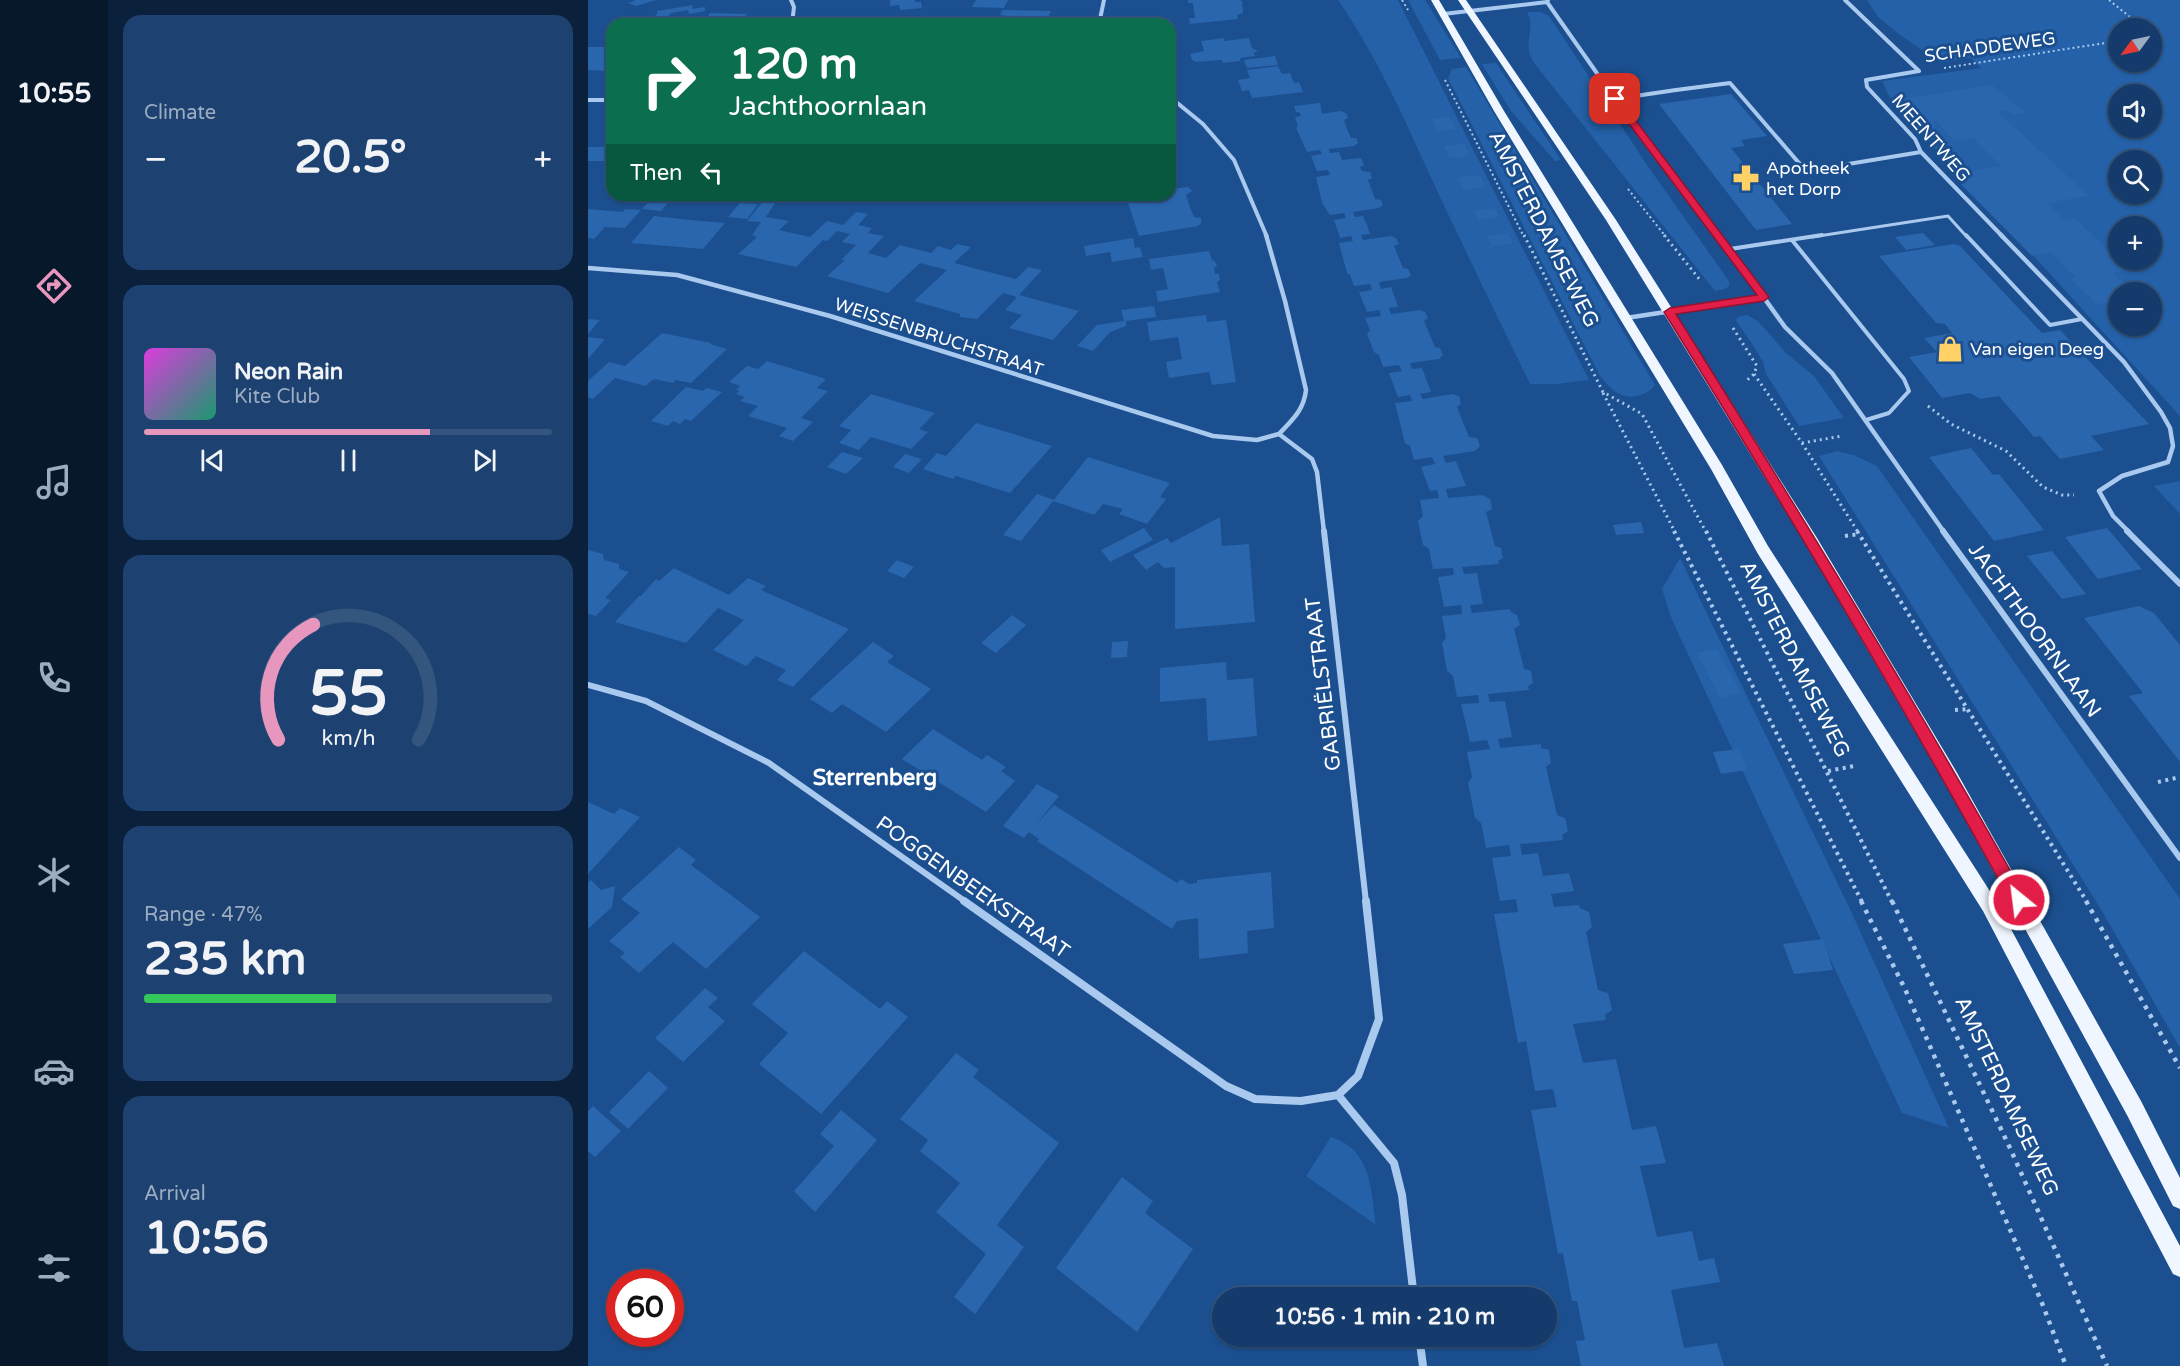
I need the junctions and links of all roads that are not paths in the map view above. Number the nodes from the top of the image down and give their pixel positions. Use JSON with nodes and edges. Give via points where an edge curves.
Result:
{"nodes":[{"id":1,"x":791,"y":0,"type":"edge"},
{"id":2,"x":1104,"y":0,"type":"edge"},
{"id":3,"x":1435,"y":0,"type":"edge"},
{"id":4,"x":1845,"y":0,"type":"edge"},
{"id":5,"x":1547,"y":1,"type":"edge"},
{"id":6,"x":1466,"y":5,"type":"edge"},
{"id":7,"x":1443,"y":14,"type":"junction"},
{"id":8,"x":793,"y":18,"type":"edge"},
{"id":9,"x":1100,"y":18,"type":"edge"},
{"id":10,"x":1866,"y":80,"type":"joint"},
{"id":11,"x":1676,"y":90,"type":"joint"},
{"id":12,"x":1615,"y":99,"type":"junction"},
{"id":13,"x":588,"y":100,"type":"edge"},
{"id":14,"x":606,"y":100,"type":"edge"},
{"id":15,"x":1176,"y":102,"type":"edge"},
{"id":16,"x":1922,"y":152,"type":"junction"},
{"id":17,"x":1792,"y":240,"type":"junction"},
{"id":18,"x":1730,"y":249,"type":"junction"},
{"id":19,"x":588,"y":268,"type":"edge"},
{"id":20,"x":1764,"y":297,"type":"junction"},
{"id":21,"x":1670,"y":312,"type":"junction"},
{"id":22,"x":1625,"y":318,"type":"junction"},
{"id":23,"x":2082,"y":319,"type":"junction"},
{"id":24,"x":1866,"y":420,"type":"junction"},
{"id":25,"x":1279,"y":434,"type":"junction"},
{"id":26,"x":2180,"y":584,"type":"edge"},
{"id":27,"x":588,"y":685,"type":"edge"},
{"id":28,"x":2180,"y":858,"type":"edge"},
{"id":29,"x":1338,"y":1095,"type":"junction"},
{"id":30,"x":2180,"y":1199,"type":"edge"},
{"id":31,"x":2180,"y":1267,"type":"edge"},
{"id":32,"x":1413,"y":1287,"type":"edge"},
{"id":33,"x":1420,"y":1347,"type":"edge"},
{"id":34,"x":1423,"y":1366,"type":"edge"}],
"edges":[{"from":1,"to":8,"type":"street"},
{"from":2,"to":9,"type":"street"},
{"from":3,"to":7,"type":"main road","name":"AMSTERDAMSEWEG"},
{"from":4,"to":10,"type":"street","name":"SCHADDEWEG","via":[[1919,71]]},
{"from":5,"to":6,"type":"street"},
{"from":5,"to":12,"type":"street","name":"JACHTHOORNLAAN"},
{"from":6,"to":7,"type":"street"},
{"from":6,"to":21,"type":"main road"},
{"from":7,"to":22,"type":"main road","name":"AMSTERDAMSEWEG"},
{"from":10,"to":16,"type":"street","name":"MEENTWEG","via":[[1867,87],[1915,139]]},
{"from":11,"to":12,"type":"street"},
{"from":11,"to":16,"type":"street","via":[[1730,82],[1799,163],[1812,170]]},
{"from":12,"to":18,"type":"street","name":"JACHTHOORNLAAN"},
{"from":13,"to":14,"type":"street"},
{"from":15,"to":25,"type":"street","via":[[1203,124],[1234,160],[1269,242],[1306,390],[1305,402]]},
{"from":16,"to":23,"type":"street","name":"MEENTWEG"},
{"from":17,"to":18,"type":"lane"},
{"from":17,"to":23,"type":"lane","via":[[1948,216],[2050,325]]},
{"from":17,"to":24,"type":"lane","via":[[1904,379],[1909,391],[1889,413]]},
{"from":18,"to":20,"type":"street","name":"JACHTHOORNLAAN"},
{"from":19,"to":25,"type":"street","name":"WEISSENBRUCHSTRAAT","via":[[677,275],[831,316],[1213,436],[1257,440]]},
{"from":20,"to":21,"type":"street"},
{"from":20,"to":24,"type":"street","name":"JACHTHOORNLAAN","via":[[1785,327],[1832,373]]},
{"from":21,"to":22,"type":"street"},
{"from":21,"to":30,"type":"main road","via":[[1950,776],[2134,1108]]},
{"from":22,"to":31,"type":"main road","name":"AMSTERDAMSEWEG","via":[[1763,550],[1989,905]]},
{"from":23,"to":26,"type":"street","name":"MEENTWEG","via":[[2124,362],[2170,428],[2173,446],[2168,462],[2105,483],[2099,491],[2113,516]]},
{"from":24,"to":28,"type":"street","name":"JACHTHOORNLAAN"},
{"from":25,"to":29,"type":"street","name":"GABRIËLSTRAAT","via":[[1312,459],[1317,472],[1379,1019],[1358,1076]]},
{"from":27,"to":29,"type":"street","name":"POGGENBEEKSTRAAT","via":[[646,701],[769,763],[1226,1086],[1255,1099],[1300,1101]]},
{"from":29,"to":32,"type":"street","via":[[1394,1163],[1402,1195]]},
{"from":33,"to":34,"type":"street"}]}
